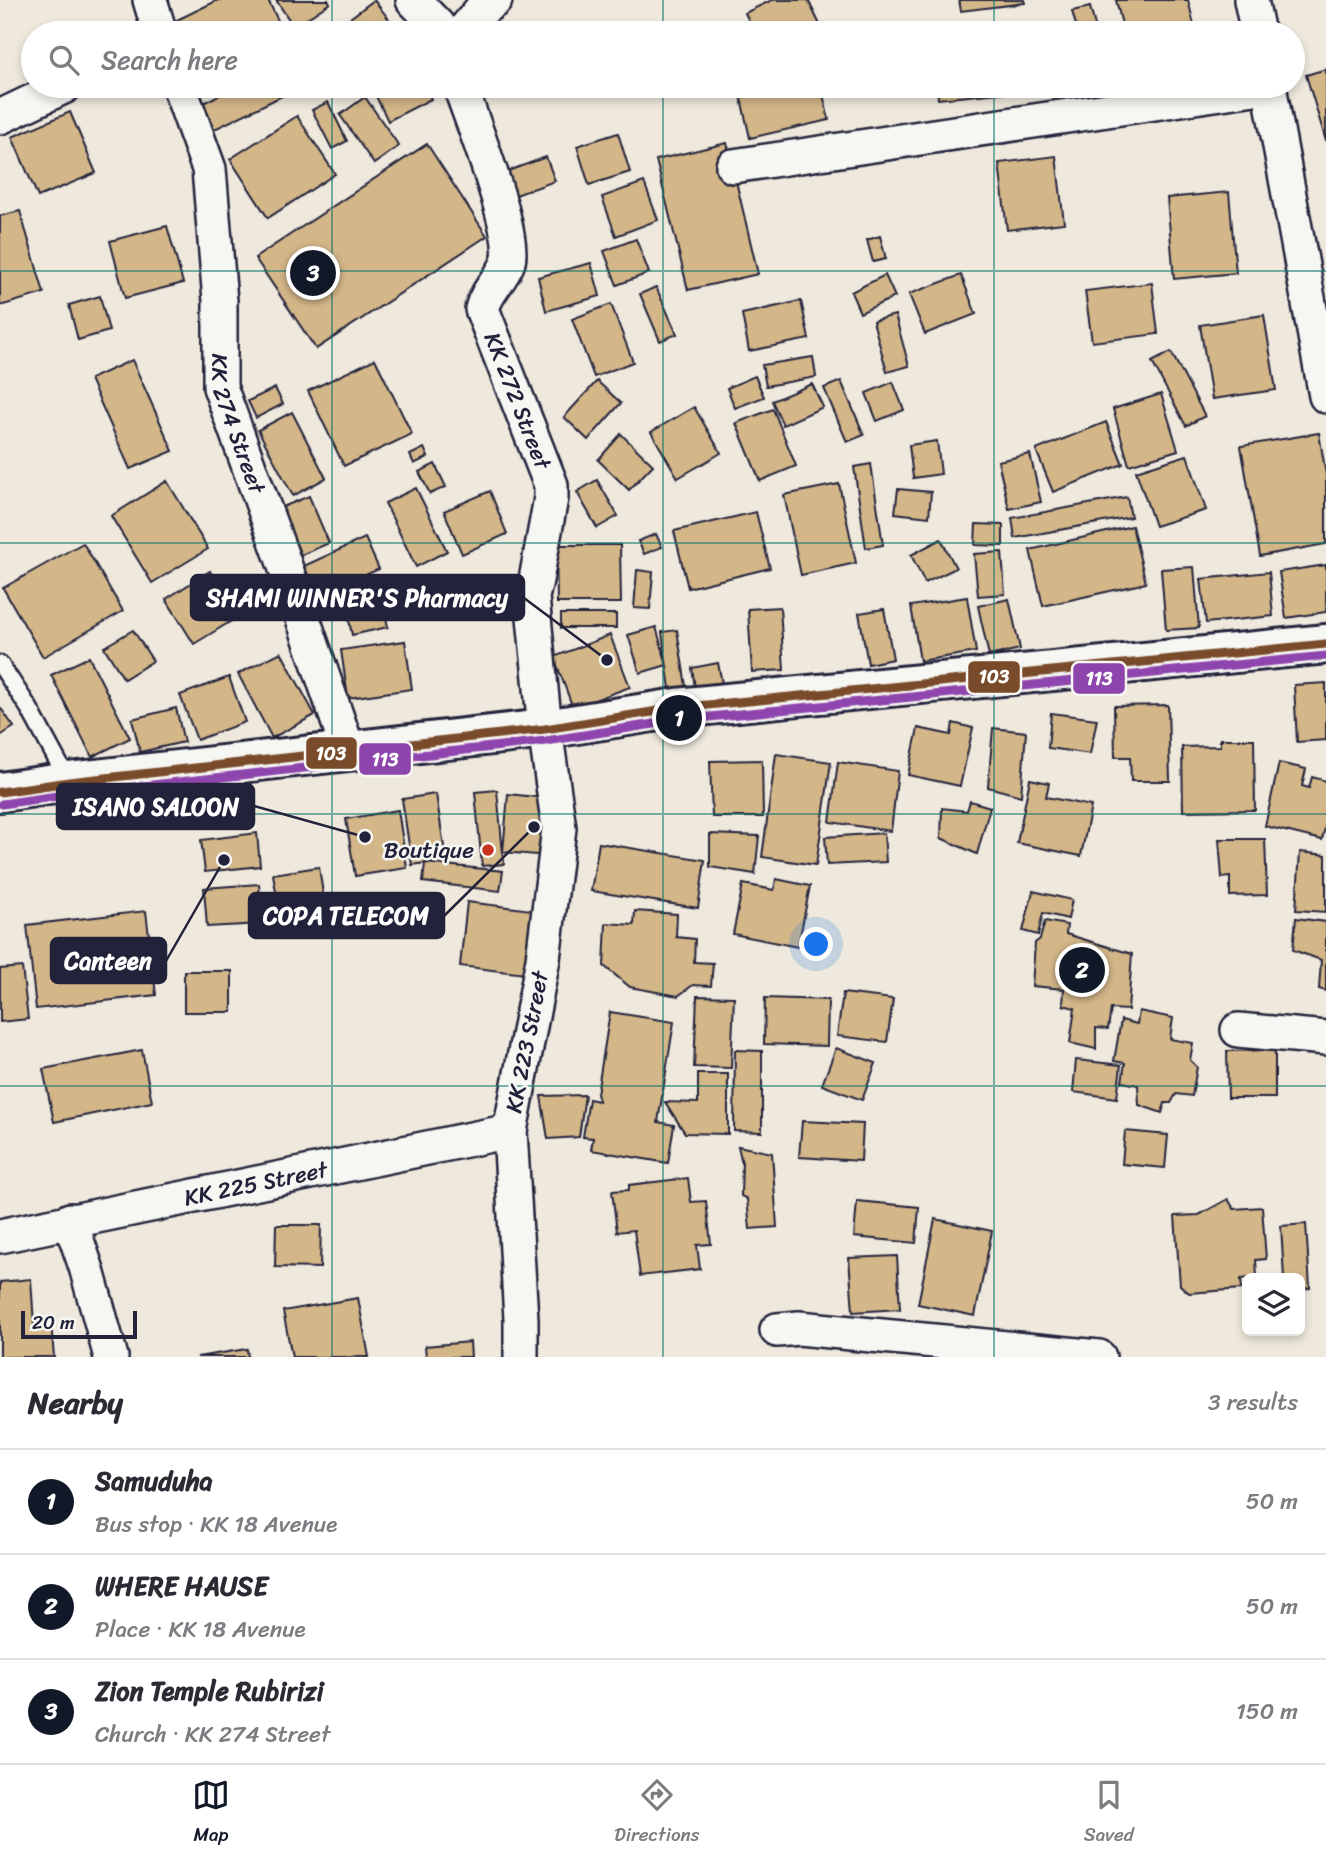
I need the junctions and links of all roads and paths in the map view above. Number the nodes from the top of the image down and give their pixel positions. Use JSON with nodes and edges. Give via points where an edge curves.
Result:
{"nodes":[{"id":1,"x":150,"y":0,"type":"edge"},
{"id":2,"x":413,"y":0,"type":"edge"},
{"id":3,"x":495,"y":0,"type":"edge"},
{"id":4,"x":1251,"y":0,"type":"edge"},
{"id":5,"x":156,"y":21,"type":"edge"},
{"id":6,"x":433,"y":21,"type":"edge"},
{"id":7,"x":472,"y":21,"type":"edge"},
{"id":8,"x":1255,"y":21,"type":"edge"},
{"id":9,"x":40,"y":98,"type":"edge"},
{"id":10,"x":183,"y":98,"type":"edge"},
{"id":11,"x":464,"y":98,"type":"edge"},
{"id":12,"x":1189,"y":98,"type":"edge"},
{"id":13,"x":1271,"y":98,"type":"edge"},
{"id":14,"x":0,"y":117,"type":"edge"},
{"id":15,"x":733,"y":166,"type":"dead end"},
{"id":16,"x":1326,"y":396,"type":"edge"},
{"id":17,"x":1326,"y":644,"type":"edge"},
{"id":18,"x":0,"y":664,"type":"edge"},
{"id":19,"x":545,"y":729,"type":"junction"},
{"id":20,"x":348,"y":750,"type":"junction"},
{"id":21,"x":69,"y":782,"type":"junction"},
{"id":22,"x":0,"y":792,"type":"edge"},
{"id":23,"x":1238,"y":1030,"type":"dead end"},
{"id":24,"x":1326,"y":1038,"type":"edge"},
{"id":25,"x":510,"y":1131,"type":"junction"},
{"id":26,"x":70,"y":1220,"type":"junction"},
{"id":27,"x":0,"y":1236,"type":"edge"},
{"id":28,"x":777,"y":1330,"type":"dead end"},
{"id":29,"x":111,"y":1357,"type":"edge"},
{"id":30,"x":522,"y":1357,"type":"edge"},
{"id":31,"x":1099,"y":1357,"type":"edge"}],
"edges":[{"from":1,"to":5,"type":"street"},
{"from":2,"to":6,"type":"street"},
{"from":3,"to":7,"type":"street"},
{"from":4,"to":8,"type":"street"},
{"from":9,"to":14,"type":"street"},
{"from":10,"to":20,"type":"street","name":"KK 274 Street","via":[[209,169],[220,301],[220,387]]},
{"from":11,"to":19,"type":"street","name":"KK 272 Street","via":[[506,221],[508,261],[482,309],[551,485],[532,597]]},
{"from":12,"to":15,"type":"street"},
{"from":13,"to":16,"type":"street"},
{"from":17,"to":19,"type":"main road","via":[[677,708]]},
{"from":18,"to":21,"type":"lane"},
{"from":19,"to":20,"type":"main road"},
{"from":19,"to":25,"type":"street","name":"KK 223 Street","via":[[559,828],[543,959]]},
{"from":20,"to":21,"type":"main road"},
{"from":21,"to":22,"type":"main road"},
{"from":23,"to":24,"type":"street"},
{"from":25,"to":26,"type":"street","name":"KK 225 Street"},
{"from":25,"to":30,"type":"street","name":"KK 223 Street"},
{"from":26,"to":27,"type":"street","name":"KK 225 Street"},
{"from":26,"to":29,"type":"street"},
{"from":28,"to":31,"type":"street","via":[[799,1328]]}]}
